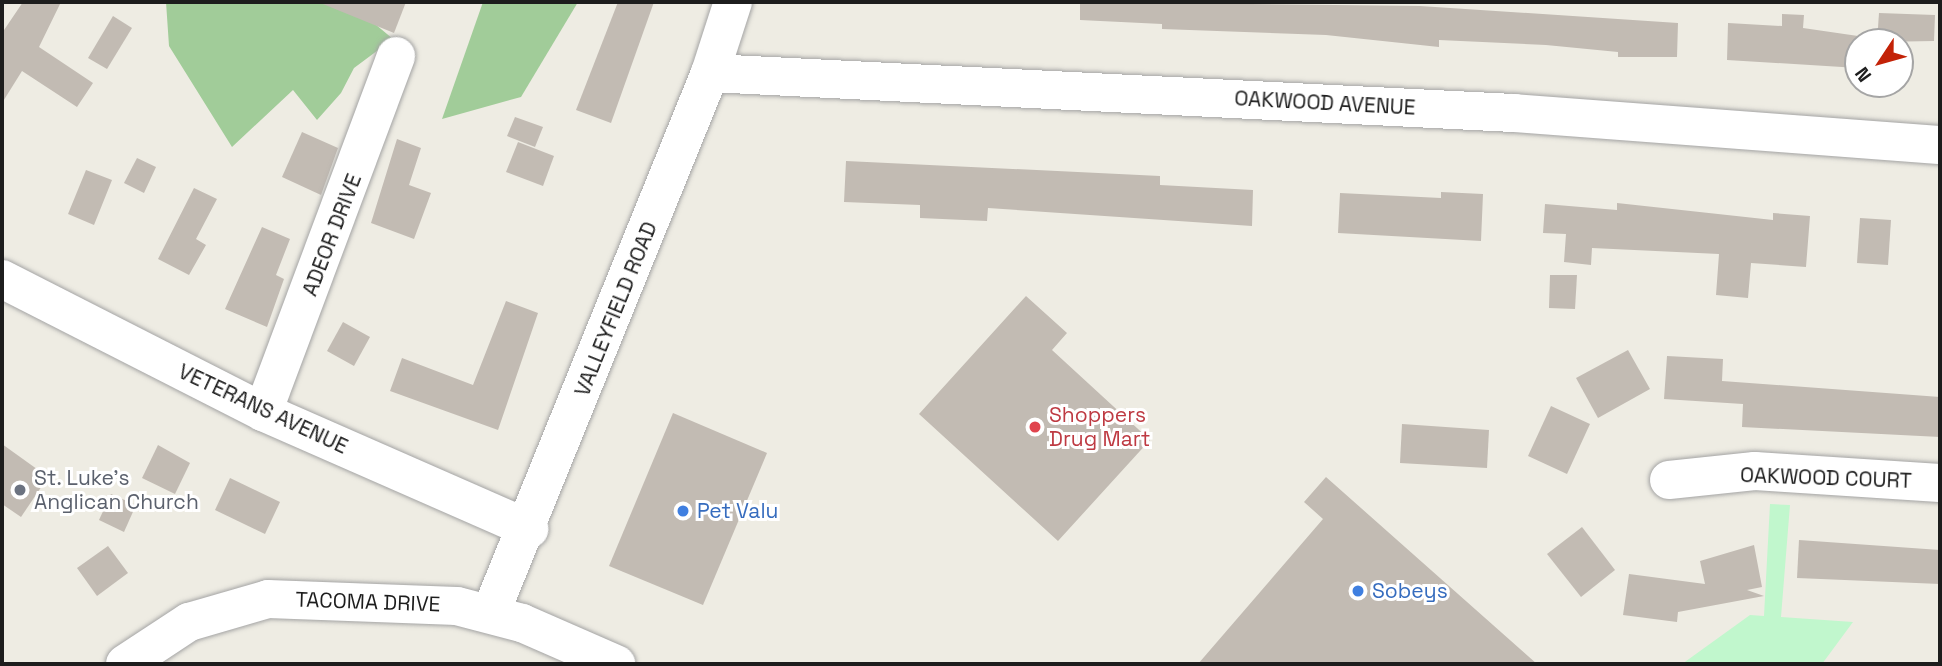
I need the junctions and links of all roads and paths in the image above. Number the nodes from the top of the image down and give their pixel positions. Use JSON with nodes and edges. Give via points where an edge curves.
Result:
{"nodes":[{"id":1,"x":733,"y":2,"type":"edge"},
{"id":2,"x":396,"y":56,"type":"dead end"},
{"id":3,"x":710,"y":74,"type":"junction"},
{"id":4,"x":1940,"y":145,"type":"edge"},
{"id":5,"x":2,"y":279,"type":"edge"},
{"id":6,"x":263,"y":412,"type":"junction"},
{"id":7,"x":1670,"y":480,"type":"dead end"},
{"id":8,"x":1940,"y":483,"type":"edge"},
{"id":9,"x":529,"y":529,"type":"junction"},
{"id":10,"x":491,"y":612,"type":"junction"},
{"id":11,"x":125,"y":664,"type":"edge"},
{"id":12,"x":616,"y":664,"type":"edge"}],
"edges":[{"from":1,"to":3,"type":"street","name":"VALLEYFIELD ROAD"},
{"from":2,"to":6,"type":"street","name":"ADEOR DRIVE"},
{"from":3,"to":4,"type":"street","name":"OAKWOOD AVENUE","via":[[1514,113]]},
{"from":3,"to":9,"type":"street","name":"VALLEYFIELD ROAD"},
{"from":5,"to":6,"type":"street","name":"VETERANS AVENUE"},
{"from":6,"to":9,"type":"street","name":"VETERANS AVENUE"},
{"from":7,"to":8,"type":"street","name":"OAKWOOD COURT","via":[[1755,471]]},
{"from":9,"to":10,"type":"street","name":"VALLEYFIELD ROAD"},
{"from":10,"to":11,"type":"street","name":"TACOMA DRIVE","via":[[457,606],[268,599],[189,622]]},
{"from":10,"to":12,"type":"street","name":"TACOMA DRIVE"}]}
